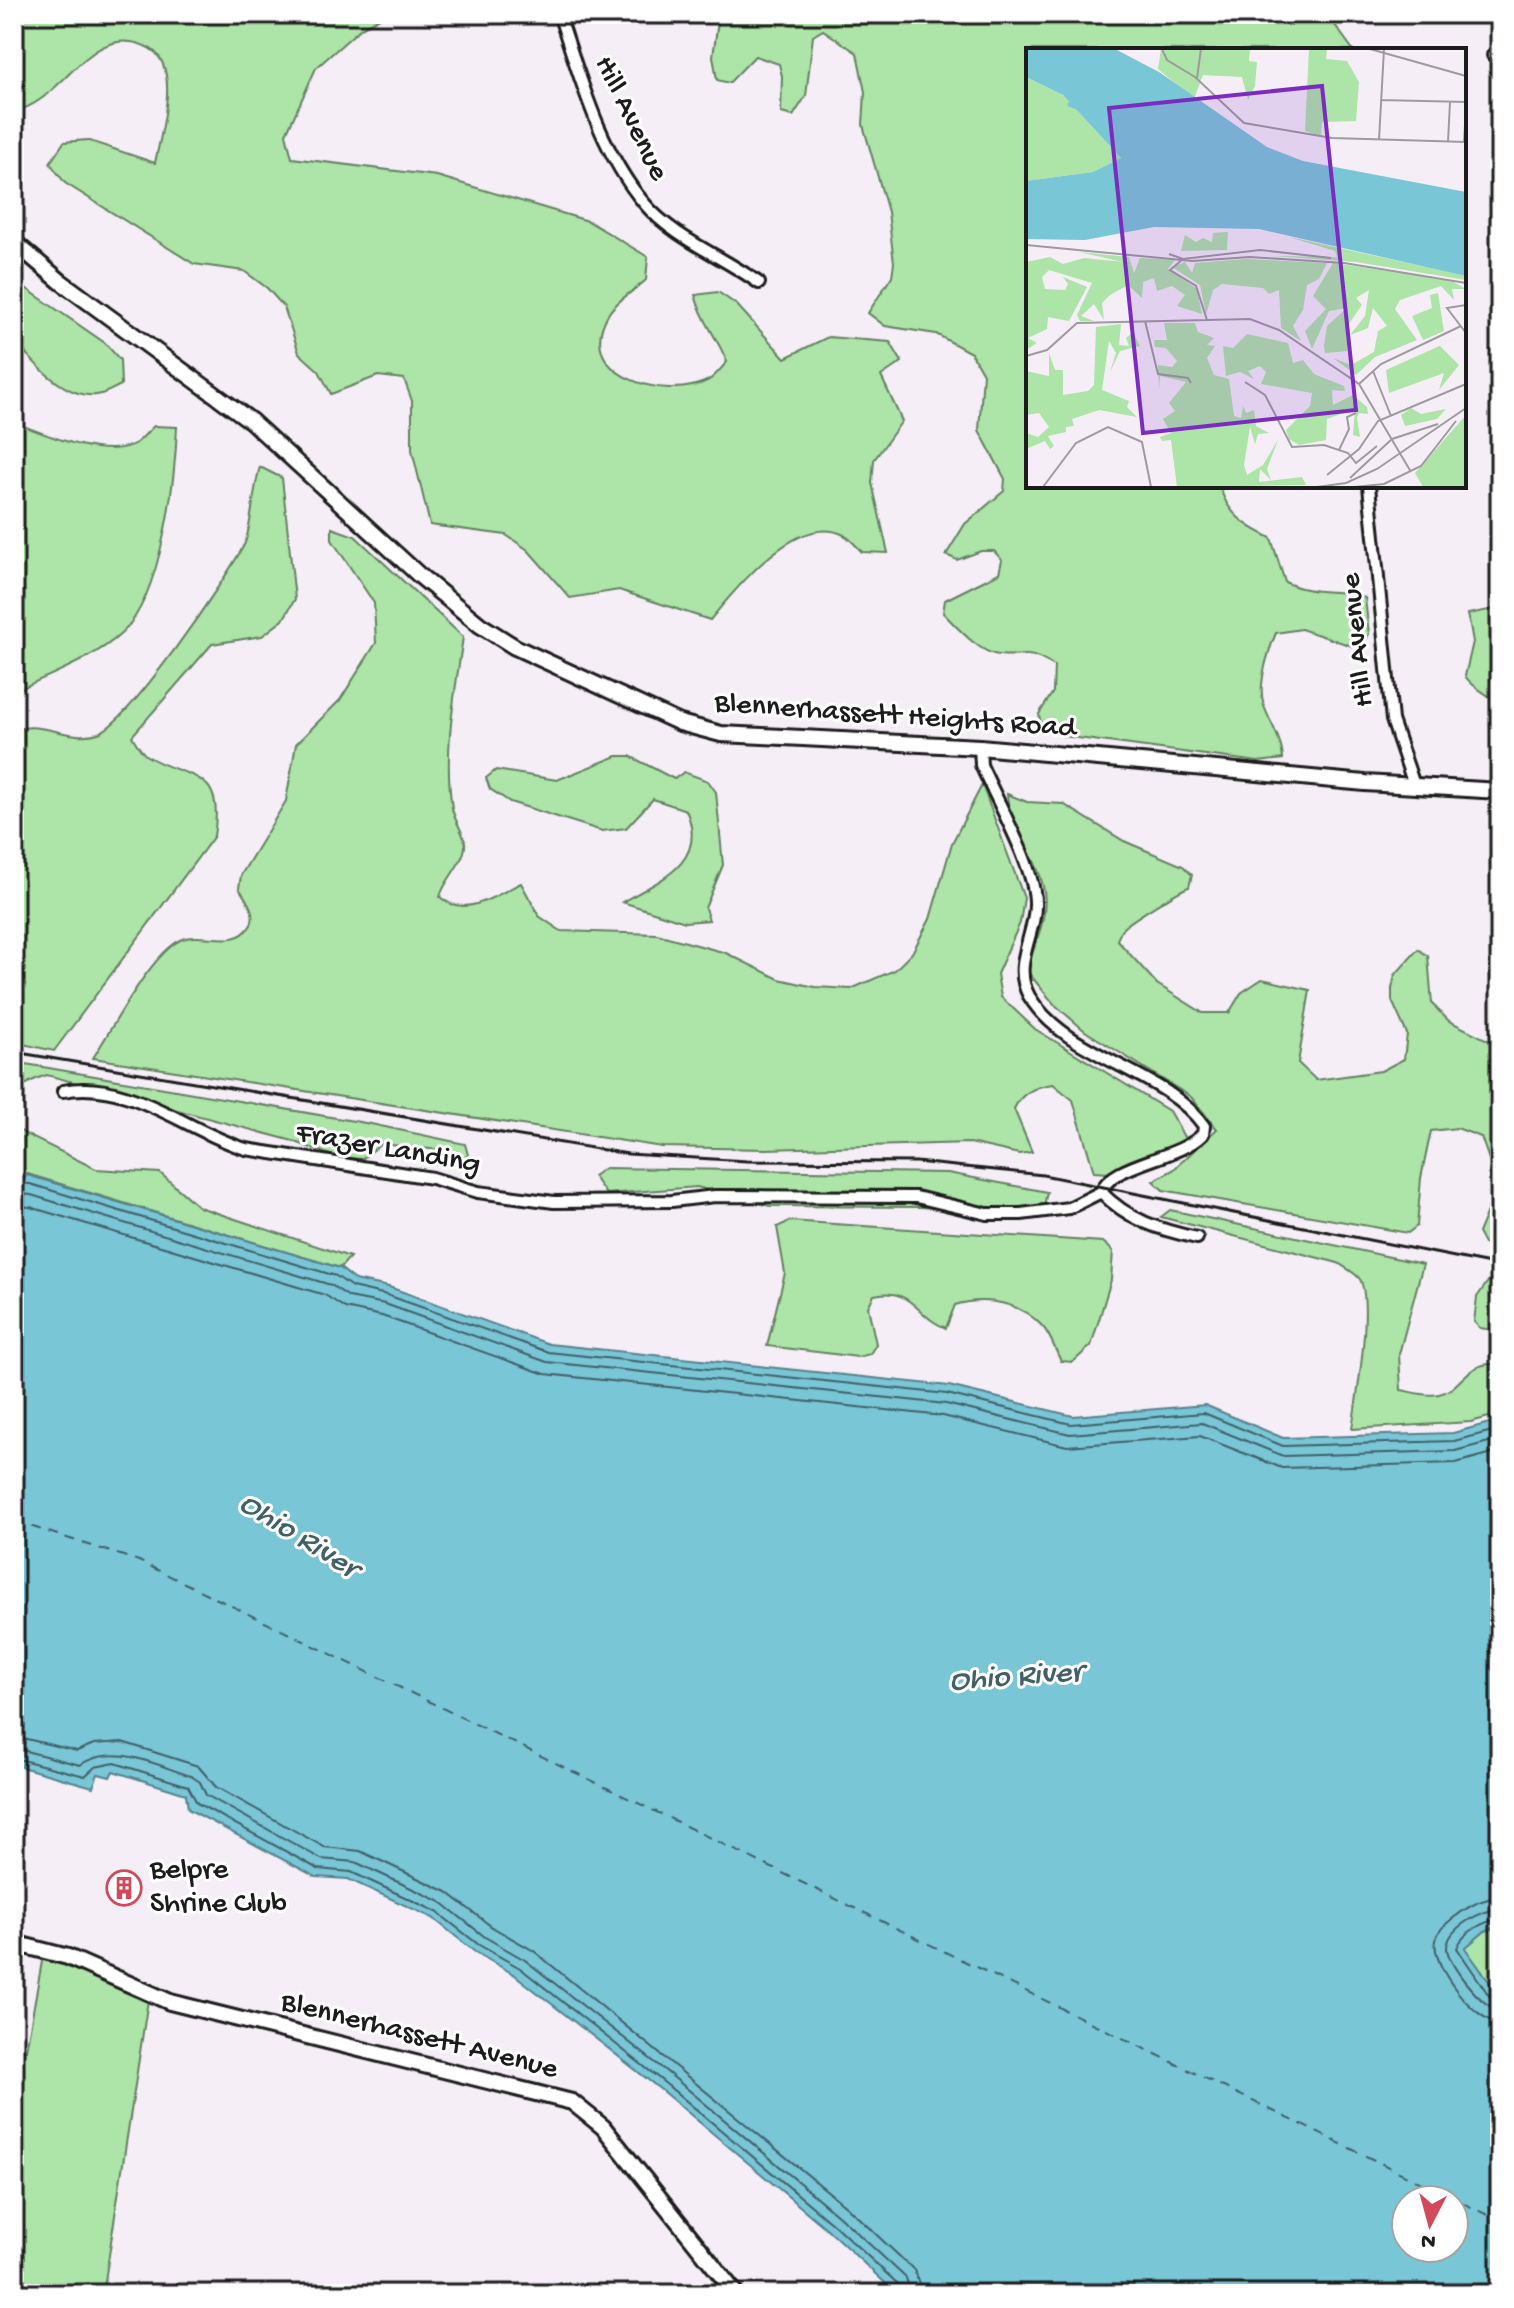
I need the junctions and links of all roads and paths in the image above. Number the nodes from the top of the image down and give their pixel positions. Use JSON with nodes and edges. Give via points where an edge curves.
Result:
{"nodes":[{"id":1,"x":559,"y":14,"type":"edge"},
{"id":2,"x":14,"y":242,"type":"edge"},
{"id":3,"x":759,"y":283,"type":"dead end"},
{"id":4,"x":1369,"y":488,"type":"edge"},
{"id":5,"x":980,"y":747,"type":"junction"},
{"id":6,"x":1414,"y":785,"type":"junction"},
{"id":7,"x":1500,"y":791,"type":"edge"},
{"id":8,"x":63,"y":1091,"type":"dead end"},
{"id":9,"x":1101,"y":1192,"type":"junction"},
{"id":10,"x":1197,"y":1238,"type":"dead end"},
{"id":11,"x":14,"y":1943,"type":"edge"},
{"id":12,"x":736,"y":2294,"type":"edge"}],
"edges":[{"from":1,"to":3,"type":"street","name":"Hill Avenue","via":[[585,92],[644,204]]},
{"from":2,"to":5,"type":"street","name":"Blennerhassett Heights Road","via":[[231,404],[420,576],[515,647],[702,731]]},
{"from":4,"to":6,"type":"street","name":"Hill Avenue","via":[[1392,720]]},
{"from":5,"to":6,"type":"street","name":"Blennerhassett Heights Road"},
{"from":5,"to":9,"type":"street","name":"Frazer Landing","via":[[981,765],[1035,899],[1022,961],[1029,995],[1085,1047],[1186,1105],[1204,1126],[1203,1134],[1180,1153],[1133,1167],[1103,1185]]},
{"from":6,"to":7,"type":"street","name":"Blennerhassett Heights Road"},
{"from":8,"to":9,"type":"street","name":"Frazer Landing","via":[[132,1099],[246,1149],[554,1202],[916,1197],[987,1214],[1021,1214],[1069,1208]]},
{"from":9,"to":10,"type":"street","via":[[1141,1222]]},
{"from":11,"to":12,"type":"street","name":"Blennerhassett Avenue","via":[[68,1957],[163,2000],[572,2102],[603,2127]]}]}
